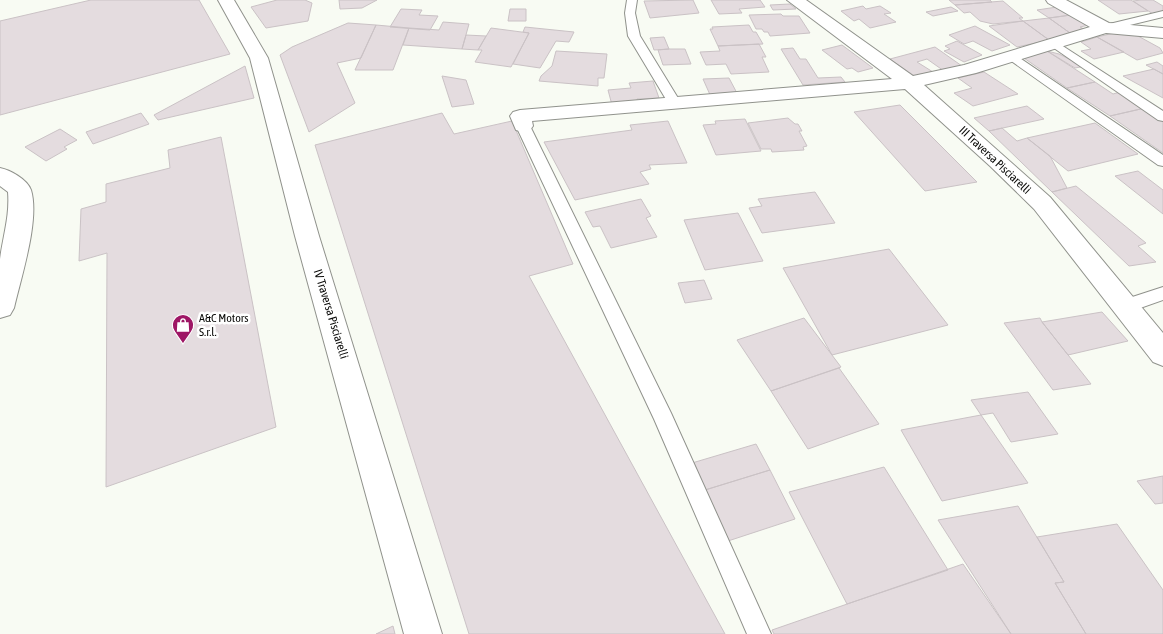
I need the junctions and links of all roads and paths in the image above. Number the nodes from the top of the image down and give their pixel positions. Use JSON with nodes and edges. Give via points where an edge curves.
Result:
{"nodes":[{"id":1,"x":226,"y":0,"type":"edge"},
{"id":2,"x":632,"y":0,"type":"edge"},
{"id":3,"x":795,"y":0,"type":"edge"},
{"id":4,"x":1054,"y":0,"type":"edge"},
{"id":5,"x":1163,"y":14,"type":"edge"},
{"id":6,"x":1105,"y":28,"type":"junction"},
{"id":7,"x":1163,"y":33,"type":"edge"},
{"id":8,"x":1055,"y":44,"type":"junction"},
{"id":9,"x":1011,"y":56,"type":"junction"},
{"id":10,"x":910,"y":83,"type":"junction"},
{"id":11,"x":675,"y":103,"type":"junction"},
{"id":12,"x":1163,"y":117,"type":"edge"},
{"id":13,"x":523,"y":126,"type":"joint"},
{"id":14,"x":1163,"y":162,"type":"edge"},
{"id":15,"x":0,"y":175,"type":"edge"},
{"id":16,"x":1163,"y":293,"type":"edge"},
{"id":17,"x":1126,"y":306,"type":"junction"},
{"id":18,"x":0,"y":308,"type":"edge"},
{"id":19,"x":1163,"y":354,"type":"edge"},
{"id":20,"x":423,"y":634,"type":"edge"},
{"id":21,"x":759,"y":634,"type":"edge"}],
"edges":[{"from":1,"to":20,"type":"street","name":"IV Traversa Pisciarelli","via":[[259,58],[307,236]]},
{"from":2,"to":11,"type":"lane","via":[[630,13],[634,36]]},
{"from":3,"to":10,"type":"street","name":"III Traversa Pisciarelli"},
{"from":4,"to":6,"type":"street"},
{"from":5,"to":6,"type":"lane"},
{"from":6,"to":7,"type":"street"},
{"from":6,"to":8,"type":"street"},
{"from":8,"to":9,"type":"street"},
{"from":8,"to":12,"type":"lane"},
{"from":9,"to":10,"type":"street"},
{"from":9,"to":14,"type":"lane"},
{"from":10,"to":11,"type":"street"},
{"from":10,"to":17,"type":"street","name":"III Traversa Pisciarelli","via":[[1042,203]]},
{"from":11,"to":13,"type":"street","via":[[520,116]]},
{"from":13,"to":21,"type":"lane","via":[[664,419]]},
{"from":15,"to":18,"type":"street","via":[[19,189],[22,204]]},
{"from":16,"to":17,"type":"lane"},
{"from":17,"to":19,"type":"street","name":"III Traversa Pisciarelli"}]}
